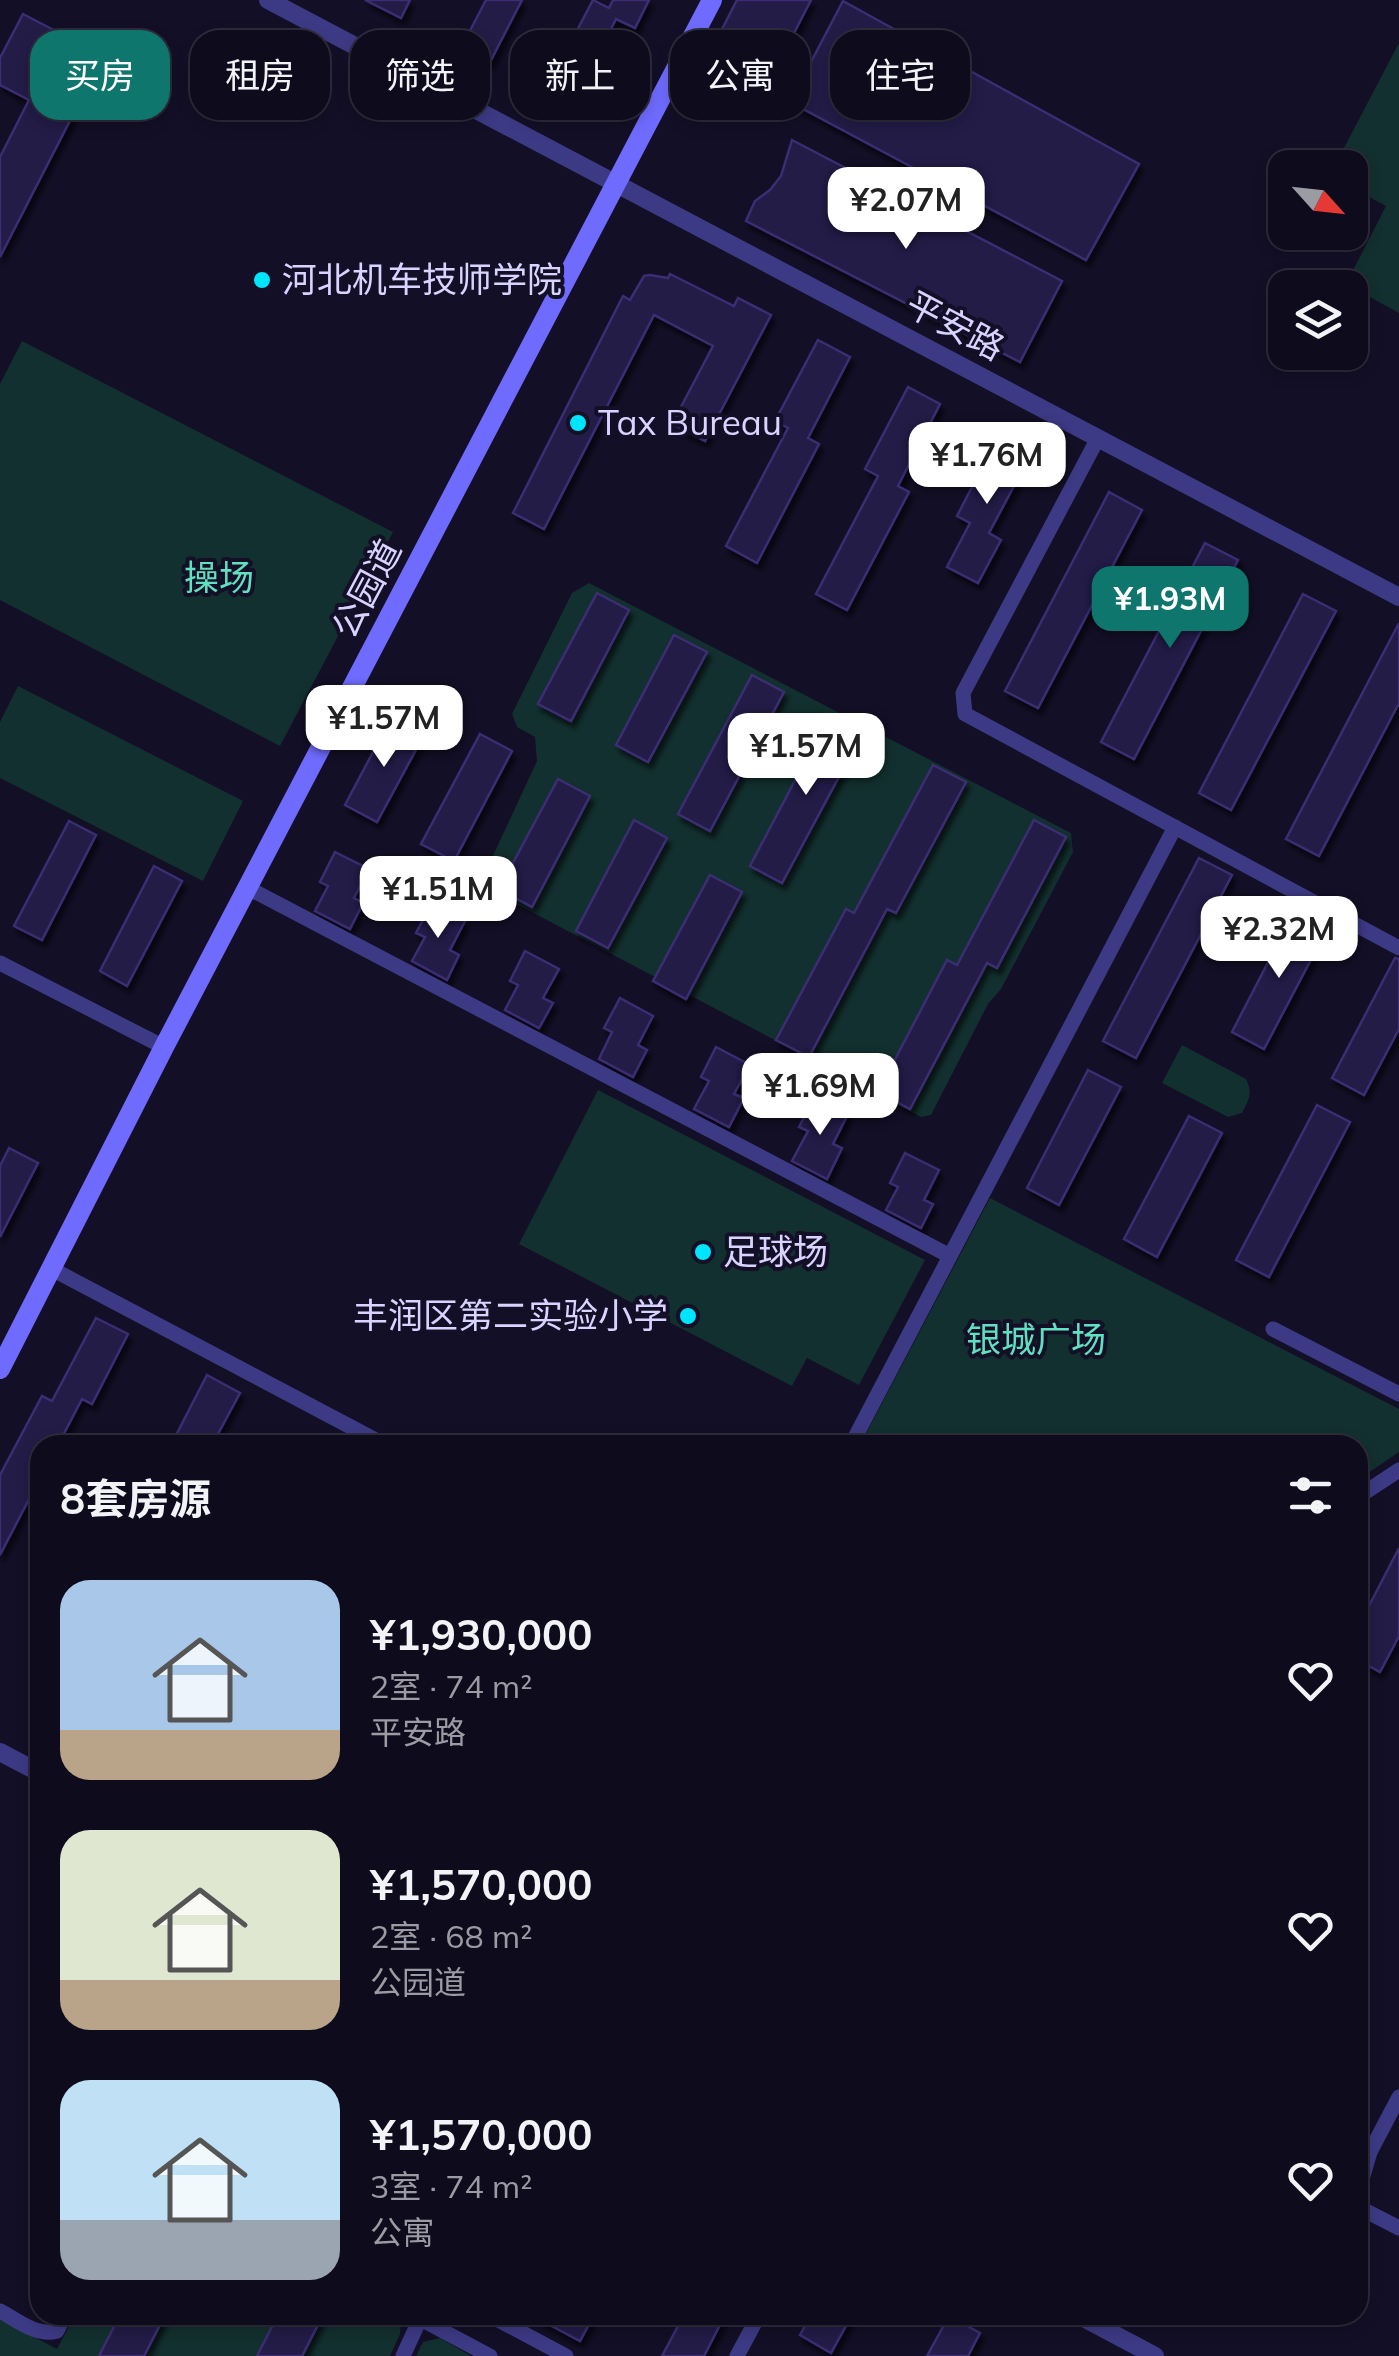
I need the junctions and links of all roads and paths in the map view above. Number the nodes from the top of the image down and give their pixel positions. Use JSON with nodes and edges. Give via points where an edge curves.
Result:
{"nodes":[{"id":1,"x":268,"y":0,"type":"edge"},
{"id":2,"x":712,"y":0,"type":"edge"},
{"id":3,"x":615,"y":183,"type":"junction"},
{"id":4,"x":1098,"y":438,"type":"junction"},
{"id":5,"x":1399,"y":597,"type":"edge"},
{"id":6,"x":1175,"y":828,"type":"junction"},
{"id":7,"x":248,"y":888,"type":"junction"},
{"id":8,"x":1399,"y":948,"type":"edge"},
{"id":9,"x":0,"y":963,"type":"edge"},
{"id":10,"x":164,"y":1047,"type":"junction"},
{"id":11,"x":950,"y":1256,"type":"junction"},
{"id":12,"x":52,"y":1269,"type":"junction"},
{"id":13,"x":1273,"y":1328,"type":"dead end"},
{"id":14,"x":0,"y":1369,"type":"edge"},
{"id":15,"x":1399,"y":1394,"type":"edge"},
{"id":16,"x":366,"y":1435,"type":"edge"},
{"id":17,"x":856,"y":1435,"type":"edge"},
{"id":18,"x":1399,"y":1470,"type":"edge"},
{"id":19,"x":1368,"y":1490,"type":"edge"},
{"id":20,"x":0,"y":1752,"type":"edge"},
{"id":21,"x":30,"y":1768,"type":"edge"},
{"id":22,"x":1399,"y":2097,"type":"edge"},
{"id":23,"x":1368,"y":2143,"type":"edge"},
{"id":24,"x":1368,"y":2212,"type":"edge"},
{"id":25,"x":1399,"y":2228,"type":"edge"},
{"id":26,"x":0,"y":2311,"type":"edge"},
{"id":27,"x":60,"y":2325,"type":"edge"},
{"id":28,"x":414,"y":2325,"type":"edge"},
{"id":29,"x":432,"y":2325,"type":"edge"},
{"id":30,"x":508,"y":2325,"type":"edge"},
{"id":31,"x":753,"y":2325,"type":"edge"},
{"id":32,"x":1097,"y":2325,"type":"edge"},
{"id":33,"x":403,"y":2356,"type":"edge"},
{"id":34,"x":490,"y":2356,"type":"edge"},
{"id":35,"x":566,"y":2356,"type":"edge"},
{"id":36,"x":737,"y":2356,"type":"edge"},
{"id":37,"x":1155,"y":2356,"type":"edge"}],
"edges":[{"from":1,"to":3,"type":"street","name":"平安路"},
{"from":2,"to":3,"type":"main road","name":"公园道"},
{"from":3,"to":4,"type":"street","name":"平安路"},
{"from":3,"to":7,"type":"main road","name":"公园道"},
{"from":4,"to":5,"type":"street","name":"平安路"},
{"from":4,"to":6,"type":"street","via":[[962,692],[964,714]]},
{"from":6,"to":8,"type":"street"},
{"from":6,"to":11,"type":"street"},
{"from":7,"to":10,"type":"main road","name":"公园道"},
{"from":7,"to":11,"type":"street"},
{"from":9,"to":10,"type":"street"},
{"from":10,"to":12,"type":"main road","name":"公园道"},
{"from":11,"to":17,"type":"street"},
{"from":12,"to":14,"type":"main road","name":"公园道"},
{"from":12,"to":16,"type":"street"},
{"from":13,"to":15,"type":"street"},
{"from":18,"to":19,"type":"street"},
{"from":20,"to":21,"type":"street"},
{"from":22,"to":23,"type":"street"},
{"from":24,"to":25,"type":"street"},
{"from":26,"to":27,"type":"street","via":[[40,2332]]},
{"from":28,"to":33,"type":"street"},
{"from":29,"to":34,"type":"street"},
{"from":30,"to":35,"type":"street"},
{"from":31,"to":36,"type":"street"},
{"from":32,"to":37,"type":"street"}]}
